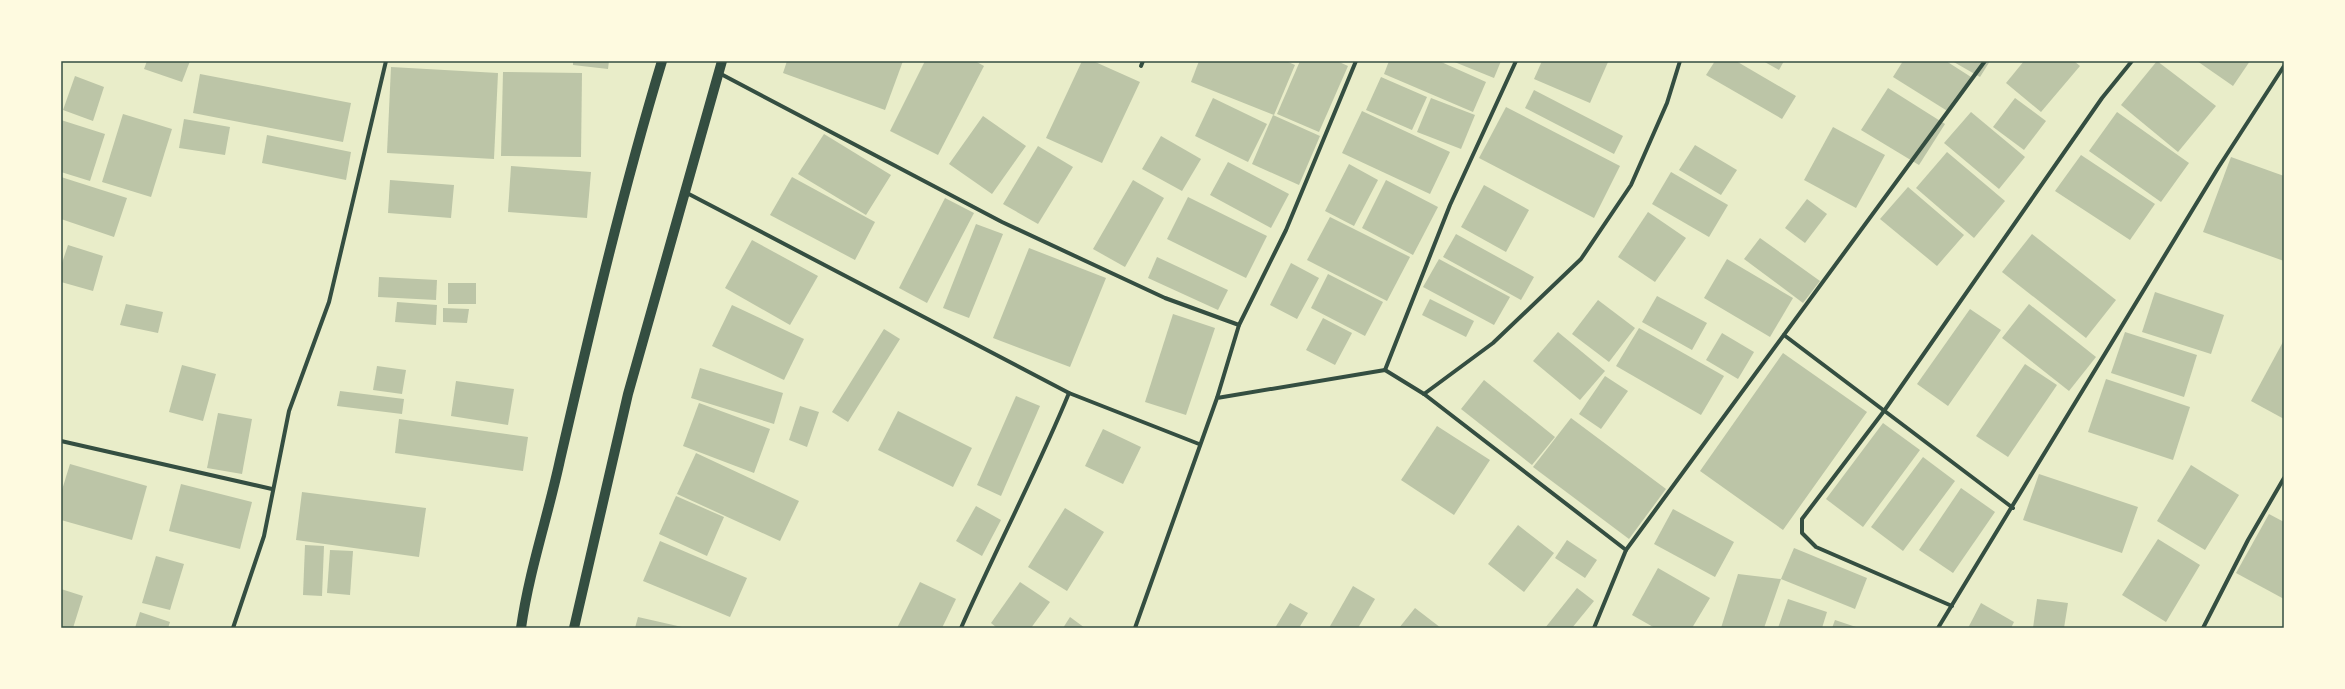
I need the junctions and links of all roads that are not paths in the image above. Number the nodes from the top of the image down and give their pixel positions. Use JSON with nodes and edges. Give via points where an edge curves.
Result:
{"nodes":[{"id":1,"x":386,"y":61,"type":"edge"},
{"id":2,"x":662,"y":61,"type":"edge"},
{"id":3,"x":722,"y":61,"type":"edge"},
{"id":4,"x":1356,"y":61,"type":"edge"},
{"id":5,"x":1516,"y":61,"type":"edge"},
{"id":6,"x":1680,"y":61,"type":"edge"},
{"id":7,"x":1984,"y":61,"type":"edge"},
{"id":8,"x":2132,"y":61,"type":"edge"},
{"id":9,"x":2284,"y":66,"type":"edge"},
{"id":10,"x":718,"y":73,"type":"junction"},
{"id":11,"x":683,"y":191,"type":"junction"},
{"id":12,"x":1239,"y":325,"type":"junction"},
{"id":13,"x":1784,"y":335,"type":"junction"},
{"id":14,"x":1385,"y":370,"type":"junction"},
{"id":15,"x":1069,"y":393,"type":"junction"},
{"id":16,"x":1424,"y":394,"type":"junction"},
{"id":17,"x":1217,"y":398,"type":"junction"},
{"id":18,"x":1884,"y":411,"type":"junction"},
{"id":19,"x":61,"y":440,"type":"edge"},
{"id":20,"x":1199,"y":444,"type":"junction"},
{"id":21,"x":2284,"y":478,"type":"edge"},
{"id":22,"x":272,"y":489,"type":"junction"},
{"id":23,"x":2013,"y":508,"type":"junction"},
{"id":24,"x":1626,"y":550,"type":"junction"},
{"id":25,"x":1952,"y":606,"type":"junction"},
{"id":26,"x":233,"y":628,"type":"edge"},
{"id":27,"x":521,"y":628,"type":"edge"},
{"id":28,"x":574,"y":628,"type":"edge"},
{"id":29,"x":961,"y":628,"type":"edge"},
{"id":30,"x":1135,"y":628,"type":"edge"},
{"id":31,"x":1594,"y":628,"type":"edge"},
{"id":32,"x":1938,"y":628,"type":"edge"},
{"id":33,"x":2203,"y":628,"type":"edge"}],
"edges":[{"from":1,"to":22,"type":"street","via":[[329,302],[289,411]]},
{"from":2,"to":27,"type":"main road","via":[[633,156],[602,275],[548,515],[526,590]]},
{"from":3,"to":10,"type":"main road"},
{"from":4,"to":12,"type":"street","via":[[1286,230]]},
{"from":5,"to":14,"type":"street","via":[[1450,205]]},
{"from":6,"to":16,"type":"street","via":[[1667,103],[1631,185],[1581,259],[1493,343]]},
{"from":7,"to":13,"type":"street"},
{"from":8,"to":18,"type":"street","via":[[2102,98]]},
{"from":9,"to":23,"type":"street","via":[[2218,168]]},
{"from":10,"to":11,"type":"main road"},
{"from":10,"to":12,"type":"street","via":[[1002,222],[1165,298]]},
{"from":11,"to":15,"type":"street"},
{"from":11,"to":28,"type":"main road","via":[[628,394]]},
{"from":12,"to":17,"type":"street"},
{"from":13,"to":18,"type":"street"},
{"from":13,"to":24,"type":"street"},
{"from":14,"to":16,"type":"street"},
{"from":14,"to":17,"type":"street"},
{"from":15,"to":20,"type":"street"},
{"from":15,"to":29,"type":"street","via":[[1040,463],[998,546]]},
{"from":16,"to":24,"type":"street"},
{"from":17,"to":20,"type":"street"},
{"from":18,"to":23,"type":"street"},
{"from":18,"to":25,"type":"street","via":[[1802,519],[1802,533],[1816,547],[1832,556]]},
{"from":19,"to":22,"type":"street"},
{"from":20,"to":30,"type":"street"},
{"from":21,"to":33,"type":"street","via":[[2248,540]]},
{"from":22,"to":26,"type":"street","via":[[264,536]]},
{"from":23,"to":25,"type":"street"},
{"from":24,"to":31,"type":"street"},
{"from":25,"to":32,"type":"street"}]}
